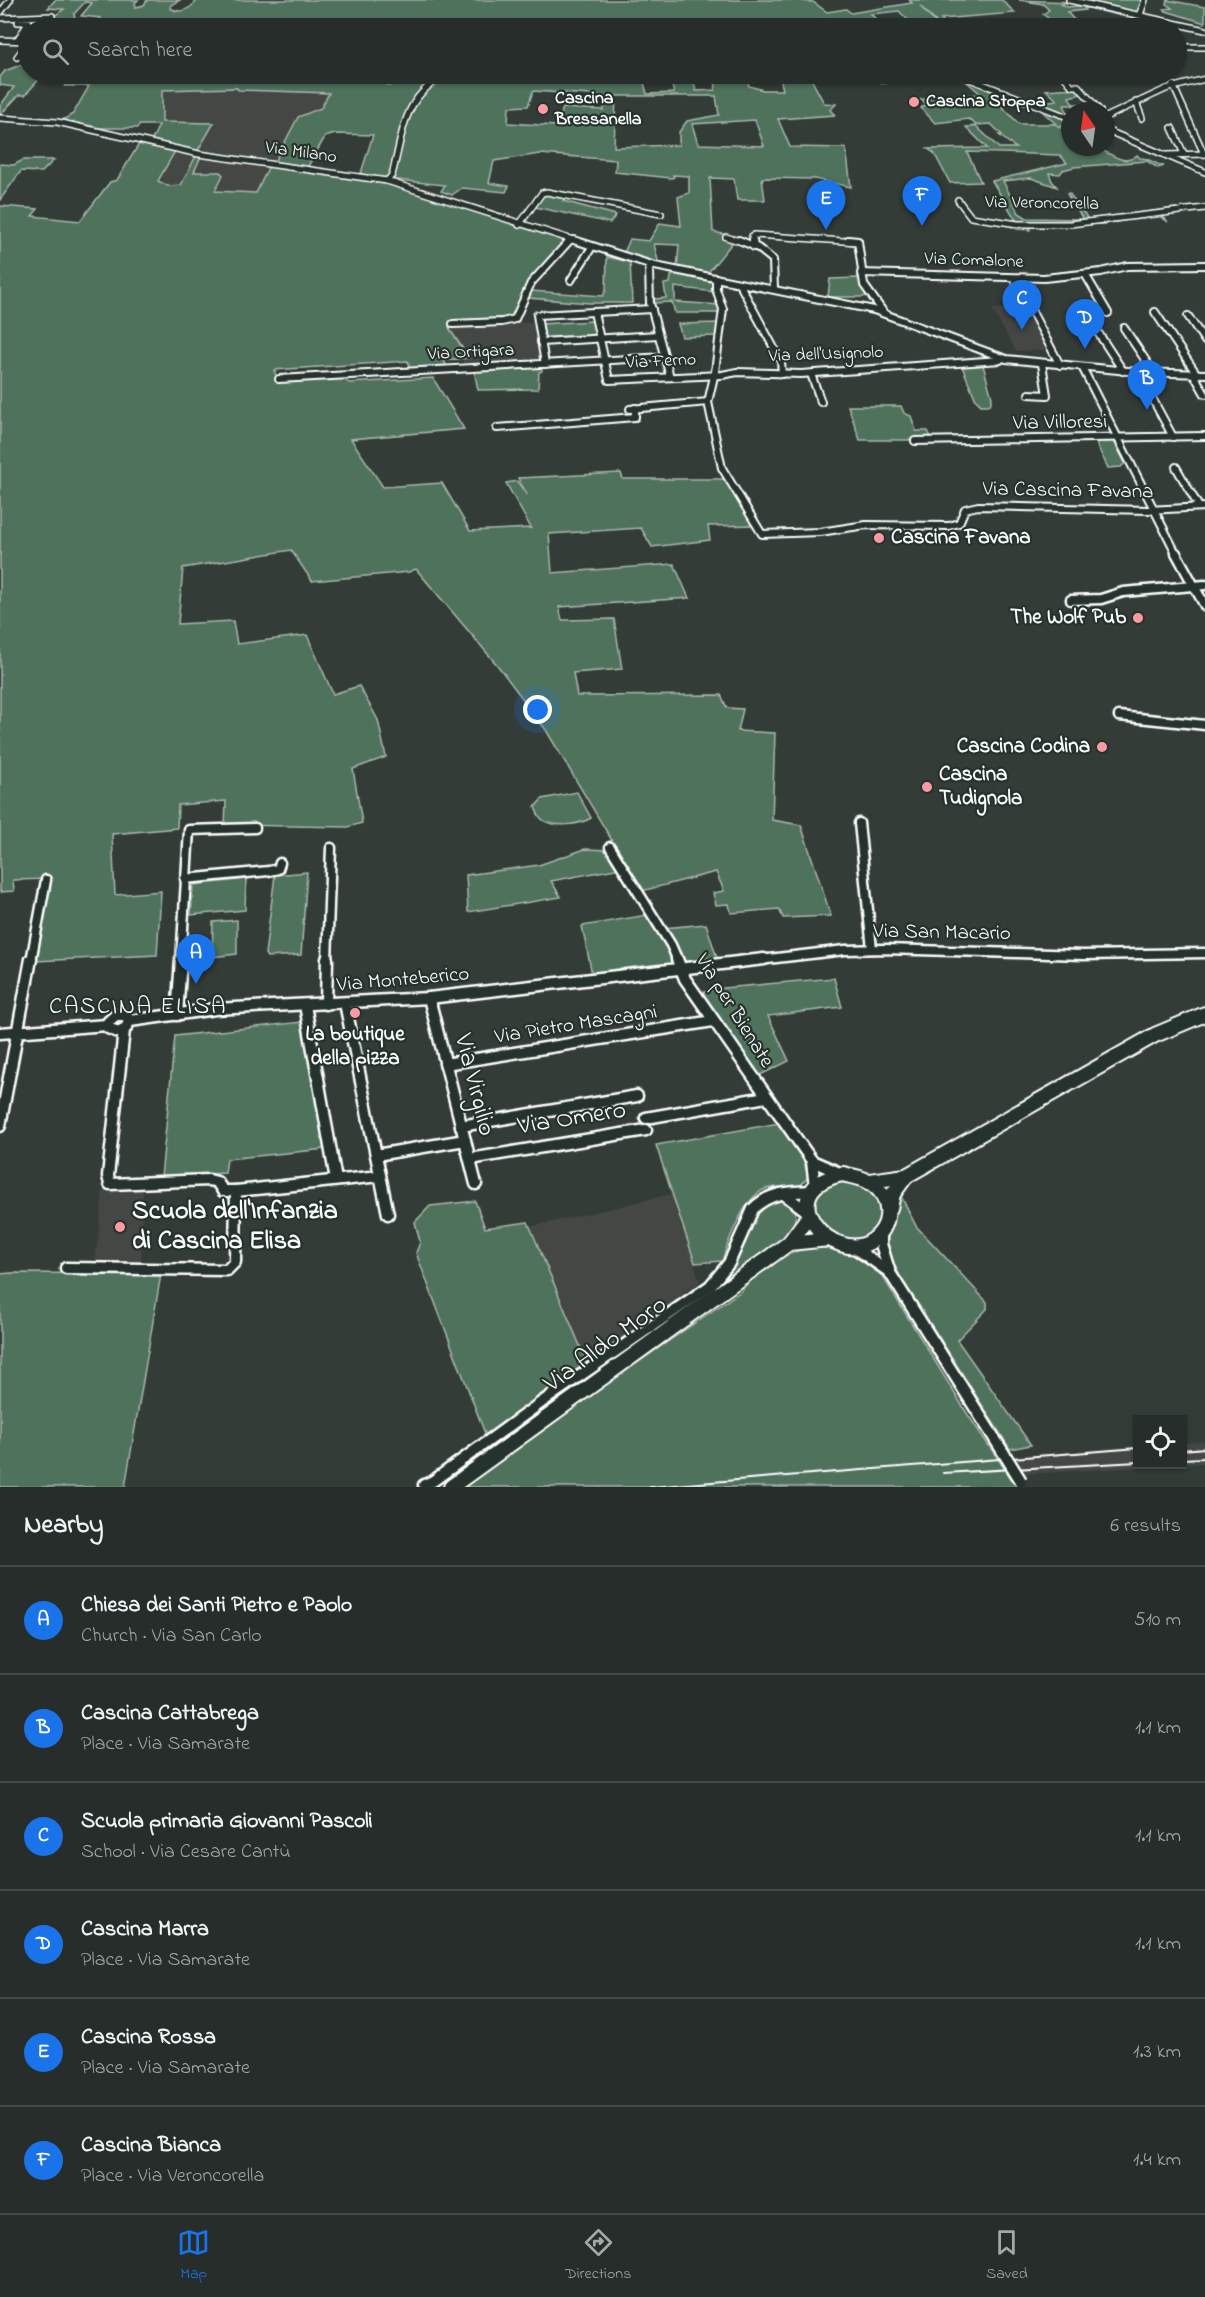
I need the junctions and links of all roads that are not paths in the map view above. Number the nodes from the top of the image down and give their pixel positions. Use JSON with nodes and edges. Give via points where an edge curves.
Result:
{"nodes":[{"id":1,"x":10,"y":0,"type":"edge"},
{"id":2,"x":1069,"y":0,"type":"edge"},
{"id":3,"x":1145,"y":0,"type":"edge"},
{"id":4,"x":0,"y":13,"type":"edge"},
{"id":5,"x":1140,"y":15,"type":"junction"},
{"id":6,"x":52,"y":16,"type":"dead end"},
{"id":7,"x":32,"y":18,"type":"edge"},
{"id":8,"x":1153,"y":18,"type":"edge"},
{"id":9,"x":18,"y":19,"type":"edge"},
{"id":10,"x":0,"y":20,"type":"edge"},
{"id":11,"x":11,"y":20,"type":"junction"},
{"id":12,"x":18,"y":21,"type":"edge"},
{"id":13,"x":1187,"y":26,"type":"edge"},
{"id":14,"x":1205,"y":30,"type":"edge"},
{"id":15,"x":0,"y":40,"type":"edge"},
{"id":16,"x":17,"y":40,"type":"edge"},
{"id":17,"x":1187,"y":47,"type":"edge"},
{"id":18,"x":1205,"y":47,"type":"edge"},
{"id":19,"x":1205,"y":79,"type":"edge"},
{"id":20,"x":1187,"y":82,"type":"edge"},
{"id":21,"x":426,"y":84,"type":"edge"},
{"id":22,"x":983,"y":84,"type":"edge"},
{"id":23,"x":1070,"y":84,"type":"edge"},
{"id":24,"x":1178,"y":84,"type":"edge"},
{"id":25,"x":1173,"y":85,"type":"junction"},
{"id":26,"x":1092,"y":102,"type":"edge"},
{"id":27,"x":1136,"y":102,"type":"junction"},
{"id":28,"x":1115,"y":112,"type":"edge"},
{"id":29,"x":1061,"y":114,"type":"edge"},
{"id":30,"x":0,"y":118,"type":"edge"},
{"id":31,"x":1142,"y":118,"type":"dead end"},
{"id":32,"x":1172,"y":128,"type":"dead end"},
{"id":33,"x":1115,"y":134,"type":"edge"},
{"id":34,"x":1184,"y":154,"type":"junction"},
{"id":35,"x":1205,"y":154,"type":"edge"},
{"id":36,"x":1168,"y":156,"type":"junction"},
{"id":37,"x":1205,"y":172,"type":"edge"},
{"id":38,"x":387,"y":181,"type":"junction"},
{"id":39,"x":958,"y":200,"type":"dead end"},
{"id":40,"x":1205,"y":208,"type":"edge"},
{"id":41,"x":661,"y":214,"type":"dead end"},
{"id":42,"x":519,"y":225,"type":"junction"},
{"id":43,"x":726,"y":237,"type":"dead end"},
{"id":44,"x":570,"y":240,"type":"junction"},
{"id":45,"x":592,"y":247,"type":"junction"},
{"id":46,"x":754,"y":247,"type":"junction"},
{"id":47,"x":652,"y":265,"type":"junction"},
{"id":48,"x":1205,"y":265,"type":"edge"},
{"id":49,"x":861,"y":273,"type":"junction"},
{"id":50,"x":1085,"y":274,"type":"junction"},
{"id":51,"x":716,"y":278,"type":"junction"},
{"id":52,"x":1014,"y":278,"type":"junction"},
{"id":53,"x":571,"y":280,"type":"dead end"},
{"id":54,"x":740,"y":283,"type":"junction"},
{"id":55,"x":774,"y":289,"type":"junction"},
{"id":56,"x":652,"y":309,"type":"junction"},
{"id":57,"x":594,"y":312,"type":"junction"},
{"id":58,"x":1155,"y":312,"type":"dead end"},
{"id":59,"x":1108,"y":313,"type":"dead end"},
{"id":60,"x":885,"y":314,"type":"junction"},
{"id":61,"x":1188,"y":316,"type":"dead end"},
{"id":62,"x":453,"y":324,"type":"dead end"},
{"id":63,"x":1095,"y":328,"type":"dead end"},
{"id":64,"x":1124,"y":328,"type":"dead end"},
{"id":65,"x":658,"y":335,"type":"junction"},
{"id":66,"x":599,"y":338,"type":"junction"},
{"id":67,"x":1205,"y":341,"type":"edge"},
{"id":68,"x":541,"y":342,"type":"junction"},
{"id":69,"x":665,"y":357,"type":"junction"},
{"id":70,"x":1006,"y":359,"type":"junction"},
{"id":71,"x":604,"y":360,"type":"junction"},
{"id":72,"x":545,"y":364,"type":"junction"},
{"id":73,"x":1042,"y":364,"type":"junction"},
{"id":74,"x":1060,"y":365,"type":"junction"},
{"id":75,"x":1082,"y":367,"type":"junction"},
{"id":76,"x":1123,"y":371,"type":"junction"},
{"id":77,"x":1138,"y":372,"type":"junction"},
{"id":78,"x":1154,"y":373,"type":"junction"},
{"id":79,"x":782,"y":374,"type":"junction"},
{"id":80,"x":811,"y":374,"type":"junction"},
{"id":81,"x":1195,"y":374,"type":"junction"},
{"id":82,"x":1205,"y":374,"type":"edge"},
{"id":83,"x":713,"y":375,"type":"junction"},
{"id":84,"x":670,"y":377,"type":"junction"},
{"id":85,"x":279,"y":379,"type":"dead end"},
{"id":86,"x":1029,"y":394,"type":"dead end"},
{"id":87,"x":1205,"y":394,"type":"edge"},
{"id":88,"x":708,"y":402,"type":"junction"},
{"id":89,"x":821,"y":402,"type":"dead end"},
{"id":90,"x":634,"y":408,"type":"joint"},
{"id":91,"x":631,"y":417,"type":"joint"},
{"id":92,"x":497,"y":428,"type":"dead end"},
{"id":93,"x":1205,"y":436,"type":"edge"},
{"id":94,"x":1173,"y":437,"type":"junction"},
{"id":95,"x":1118,"y":439,"type":"junction"},
{"id":96,"x":915,"y":441,"type":"dead end"},
{"id":97,"x":1176,"y":467,"type":"dead end"},
{"id":98,"x":1202,"y":507,"type":"edge"},
{"id":99,"x":1154,"y":509,"type":"junction"},
{"id":100,"x":1205,"y":585,"type":"edge"},
{"id":101,"x":1193,"y":586,"type":"junction"},
{"id":102,"x":1071,"y":600,"type":"dead end"},
{"id":103,"x":1205,"y":606,"type":"edge"},
{"id":104,"x":1119,"y":716,"type":"dead end"},
{"id":105,"x":1205,"y":725,"type":"edge"},
{"id":106,"x":859,"y":823,"type":"dead end"},
{"id":107,"x":255,"y":828,"type":"dead end"},
{"id":108,"x":610,"y":847,"type":"dead end"},
{"id":109,"x":331,"y":848,"type":"dead end"},
{"id":110,"x":280,"y":863,"type":"dead end"},
{"id":111,"x":185,"y":879,"type":"junction"},
{"id":112,"x":46,"y":880,"type":"dead end"},
{"id":113,"x":872,"y":949,"type":"junction"},
{"id":114,"x":1205,"y":953,"type":"edge"},
{"id":115,"x":680,"y":968,"type":"junction"},
{"id":116,"x":429,"y":998,"type":"junction"},
{"id":117,"x":345,"y":1003,"type":"junction"},
{"id":118,"x":326,"y":1004,"type":"junction"},
{"id":119,"x":305,"y":1005,"type":"junction"},
{"id":120,"x":1205,"y":1014,"type":"edge"},
{"id":121,"x":177,"y":1015,"type":"junction"},
{"id":122,"x":713,"y":1021,"type":"junction"},
{"id":123,"x":107,"y":1025,"type":"junction"},
{"id":124,"x":127,"y":1026,"type":"junction"},
{"id":125,"x":17,"y":1032,"type":"junction"},
{"id":126,"x":0,"y":1033,"type":"edge"},
{"id":127,"x":446,"y":1064,"type":"junction"},
{"id":128,"x":637,"y":1096,"type":"dead end"},
{"id":129,"x":766,"y":1097,"type":"junction"},
{"id":130,"x":646,"y":1118,"type":"dead end"},
{"id":131,"x":0,"y":1126,"type":"edge"},
{"id":132,"x":461,"y":1126,"type":"junction"},
{"id":133,"x":646,"y":1130,"type":"dead end"},
{"id":134,"x":465,"y":1140,"type":"junction"},
{"id":135,"x":376,"y":1155,"type":"junction"},
{"id":136,"x":470,"y":1159,"type":"junction"},
{"id":137,"x":812,"y":1161,"type":"junction"},
{"id":138,"x":843,"y":1174,"type":"junction"},
{"id":139,"x":380,"y":1176,"type":"junction"},
{"id":140,"x":906,"y":1176,"type":"junction"},
{"id":141,"x":336,"y":1180,"type":"junction"},
{"id":142,"x":870,"y":1181,"type":"junction"},
{"id":143,"x":476,"y":1184,"type":"dead end"},
{"id":144,"x":813,"y":1189,"type":"junction"},
{"id":145,"x":236,"y":1191,"type":"junction"},
{"id":146,"x":784,"y":1195,"type":"junction"},
{"id":147,"x":889,"y":1210,"type":"junction"},
{"id":148,"x":388,"y":1214,"type":"dead end"},
{"id":149,"x":809,"y":1214,"type":"junction"},
{"id":150,"x":881,"y":1235,"type":"junction"},
{"id":151,"x":829,"y":1239,"type":"junction"},
{"id":152,"x":789,"y":1243,"type":"junction"},
{"id":153,"x":852,"y":1246,"type":"junction"},
{"id":154,"x":66,"y":1269,"type":"dead end"},
{"id":155,"x":890,"y":1273,"type":"junction"},
{"id":156,"x":1023,"y":1484,"type":"edge"},
{"id":157,"x":424,"y":1485,"type":"dead end"},
{"id":158,"x":451,"y":1487,"type":"edge"}],
"edges":[{"from":1,"to":4,"type":"street"},
{"from":2,"to":5,"type":"street"},
{"from":3,"to":5,"type":"street"},
{"from":5,"to":8,"type":"street"},
{"from":6,"to":7,"type":"street"},
{"from":9,"to":11,"type":"street"},
{"from":10,"to":11,"type":"street"},
{"from":11,"to":12,"type":"street"},
{"from":13,"to":14,"type":"street"},
{"from":15,"to":16,"type":"street"},
{"from":17,"to":18,"type":"street"},
{"from":19,"to":20,"type":"street"},
{"from":21,"to":38,"type":"street","via":[[411,101],[393,175]]},
{"from":22,"to":29,"type":"street"},
{"from":23,"to":26,"type":"street","via":[[1078,86]]},
{"from":24,"to":25,"type":"street"},
{"from":25,"to":27,"type":"street"},
{"from":25,"to":35,"type":"street"},
{"from":27,"to":28,"type":"street"},
{"from":27,"to":31,"type":"street"},
{"from":30,"to":38,"type":"street","name":"Via Milano","via":[[57,122],[190,153]]},
{"from":32,"to":34,"type":"street"},
{"from":33,"to":36,"type":"street"},
{"from":34,"to":35,"type":"street"},
{"from":34,"to":36,"type":"street"},
{"from":36,"to":37,"type":"street"},
{"from":38,"to":42,"type":"street","name":"Via Milano"},
{"from":39,"to":40,"type":"street","name":"Via Veroncorella","via":[[971,217],[1016,223],[1092,222],[1164,210]]},
{"from":41,"to":42,"type":"street","via":[[547,192],[542,193]]},
{"from":42,"to":44,"type":"street","name":"Via Milano"},
{"from":43,"to":46,"type":"street"},
{"from":44,"to":45,"type":"street","name":"Via Milano"},
{"from":44,"to":62,"type":"street","via":[[533,281],[513,320]]},
{"from":45,"to":47,"type":"street","name":"Via Milano"},
{"from":45,"to":53,"type":"street"},
{"from":46,"to":49,"type":"street","via":[[752,236],[759,235],[858,241]]},
{"from":46,"to":55,"type":"street","via":[[773,261]]},
{"from":47,"to":51,"type":"street","name":"Via Milano"},
{"from":47,"to":56,"type":"street"},
{"from":48,"to":50,"type":"street","name":"Via Comalone","via":[[1127,266]]},
{"from":49,"to":52,"type":"street","name":"Via Comalone"},
{"from":49,"to":60,"type":"street","via":[[867,294]]},
{"from":50,"to":52,"type":"street","name":"Via Comalone"},
{"from":50,"to":59,"type":"street"},
{"from":51,"to":54,"type":"street","name":"Via Milano"},
{"from":51,"to":83,"type":"street","via":[[723,309]]},
{"from":52,"to":74,"type":"street"},
{"from":54,"to":55,"type":"street","name":"Via Milano"},
{"from":54,"to":79,"type":"street","via":[[782,363]]},
{"from":55,"to":60,"type":"street","name":"Via Milano"},
{"from":56,"to":57,"type":"street"},
{"from":56,"to":65,"type":"street"},
{"from":57,"to":66,"type":"street"},
{"from":57,"to":68,"type":"street","via":[[537,315]]},
{"from":58,"to":81,"type":"street"},
{"from":60,"to":70,"type":"street","name":"Via Milano"},
{"from":61,"to":67,"type":"street"},
{"from":63,"to":76,"type":"street"},
{"from":64,"to":78,"type":"street"},
{"from":65,"to":66,"type":"street"},
{"from":65,"to":69,"type":"street"},
{"from":66,"to":68,"type":"street"},
{"from":66,"to":71,"type":"street"},
{"from":68,"to":72,"type":"street"},
{"from":69,"to":71,"type":"street","name":"Via Ortigara"},
{"from":69,"to":84,"type":"street"},
{"from":70,"to":73,"type":"street"},
{"from":70,"to":80,"type":"street","name":"Via dell'Usignolo"},
{"from":71,"to":72,"type":"street","name":"Via Ortigara"},
{"from":71,"to":84,"type":"street","name":"Via Ferno","via":[[609,380]]},
{"from":72,"to":85,"type":"street","name":"Via Ortigara"},
{"from":73,"to":74,"type":"street"},
{"from":73,"to":86,"type":"street","via":[[1047,395]]},
{"from":74,"to":75,"type":"street"},
{"from":75,"to":76,"type":"street"},
{"from":75,"to":95,"type":"street"},
{"from":76,"to":77,"type":"street"},
{"from":77,"to":78,"type":"street"},
{"from":77,"to":94,"type":"street"},
{"from":78,"to":81,"type":"street"},
{"from":79,"to":80,"type":"street","name":"Via dell'Usignolo"},
{"from":79,"to":83,"type":"street","name":"Via dell'Usignolo"},
{"from":80,"to":89,"type":"street"},
{"from":81,"to":82,"type":"street"},
{"from":81,"to":87,"type":"street"},
{"from":83,"to":84,"type":"street","name":"Via Ferno"},
{"from":83,"to":88,"type":"street"},
{"from":88,"to":90,"type":"street"},
{"from":88,"to":99,"type":"street","name":"Via Cascina Favana","via":[[722,468],[762,534],[866,525],[955,525],[961,521],[964,510],[978,506]]},
{"from":90,"to":91,"type":"street","via":[[636,417]]},
{"from":91,"to":92,"type":"street"},
{"from":93,"to":94,"type":"street","name":"Via Villoresi"},
{"from":94,"to":95,"type":"street","name":"Via Villoresi"},
{"from":95,"to":96,"type":"street","name":"Via Villoresi"},
{"from":95,"to":99,"type":"street"},
{"from":97,"to":98,"type":"street"},
{"from":98,"to":99,"type":"street","name":"Via Cascina Favana"},
{"from":99,"to":101,"type":"street"},
{"from":100,"to":101,"type":"street"},
{"from":101,"to":102,"type":"street"},
{"from":101,"to":103,"type":"street"},
{"from":104,"to":105,"type":"street"},
{"from":106,"to":113,"type":"street"},
{"from":107,"to":111,"type":"street","via":[[189,830]]},
{"from":108,"to":115,"type":"street","name":"Via per Bienate","via":[[671,945]]},
{"from":109,"to":118,"type":"street"},
{"from":110,"to":111,"type":"street","via":[[274,870]]},
{"from":111,"to":121,"type":"street"},
{"from":112,"to":125,"type":"street"},
{"from":113,"to":114,"type":"street","name":"Via San Macario","via":[[1083,955]]},
{"from":113,"to":115,"type":"street","name":"Via San Macario"},
{"from":115,"to":116,"type":"street","name":"Via Monteberico"},
{"from":115,"to":122,"type":"street","name":"Via per Bienate"},
{"from":116,"to":117,"type":"street","name":"Via Monteberico"},
{"from":116,"to":127,"type":"street","name":"Via Virgilio"},
{"from":117,"to":118,"type":"street","name":"Via Monteberico"},
{"from":117,"to":135,"type":"street"},
{"from":118,"to":119,"type":"street","name":"Via Monteberico"},
{"from":119,"to":121,"type":"street","name":"Via Monteberico","via":[[215,1009]]},
{"from":119,"to":141,"type":"street"},
{"from":120,"to":140,"type":"main road","via":[[1155,1035]]},
{"from":121,"to":124,"type":"street","name":"Via Monteberico"},
{"from":122,"to":127,"type":"street","name":"Via Pietro Mascagni"},
{"from":122,"to":129,"type":"street","name":"Via per Bienate"},
{"from":123,"to":124,"type":"street","via":[[113,1031]]},
{"from":123,"to":124,"type":"street","name":"Via Monteberico","via":[[118,1015],[127,1016]]},
{"from":123,"to":125,"type":"street"},
{"from":124,"to":145,"type":"street","via":[[110,1184],[209,1180],[217,1182],[223,1191]]},
{"from":125,"to":126,"type":"street"},
{"from":125,"to":131,"type":"street"},
{"from":127,"to":132,"type":"street","name":"Via Virgilio"},
{"from":128,"to":132,"type":"street"},
{"from":129,"to":130,"type":"street"},
{"from":129,"to":137,"type":"street","name":"Via per Bienate"},
{"from":132,"to":134,"type":"street","name":"Via Virgilio"},
{"from":133,"to":136,"type":"street","name":"Via Omero"},
{"from":134,"to":135,"type":"street"},
{"from":134,"to":136,"type":"street","name":"Via Virgilio"},
{"from":135,"to":139,"type":"street"},
{"from":136,"to":143,"type":"street","name":"Via Virgilio"},
{"from":137,"to":138,"type":"street"},
{"from":137,"to":144,"type":"street","name":"Via per Bienate"},
{"from":138,"to":142,"type":"main road"},
{"from":138,"to":144,"type":"main road","via":[[822,1180]]},
{"from":139,"to":141,"type":"street"},
{"from":139,"to":148,"type":"street"},
{"from":140,"to":142,"type":"main road"},
{"from":140,"to":147,"type":"main road","via":[[893,1194]]},
{"from":141,"to":145,"type":"street"},
{"from":142,"to":147,"type":"main road","via":[[886,1199]]},
{"from":144,"to":146,"type":"street"},
{"from":144,"to":149,"type":"main road"},
{"from":145,"to":154,"type":"street","via":[[235,1262],[227,1270]]},
{"from":146,"to":149,"type":"street"},
{"from":146,"to":157,"type":"street","via":[[766,1197],[753,1209],[729,1263],[710,1286]]},
{"from":147,"to":150,"type":"main road"},
{"from":149,"to":151,"type":"main road"},
{"from":149,"to":152,"type":"main road","name":"Via Aldo Moro"},
{"from":150,"to":153,"type":"main road"},
{"from":150,"to":155,"type":"street"},
{"from":151,"to":152,"type":"main road"},
{"from":151,"to":153,"type":"main road"},
{"from":152,"to":158,"type":"main road","name":"Via Aldo Moro"},
{"from":153,"to":155,"type":"street"},
{"from":155,"to":156,"type":"street","bridge":true}]}
